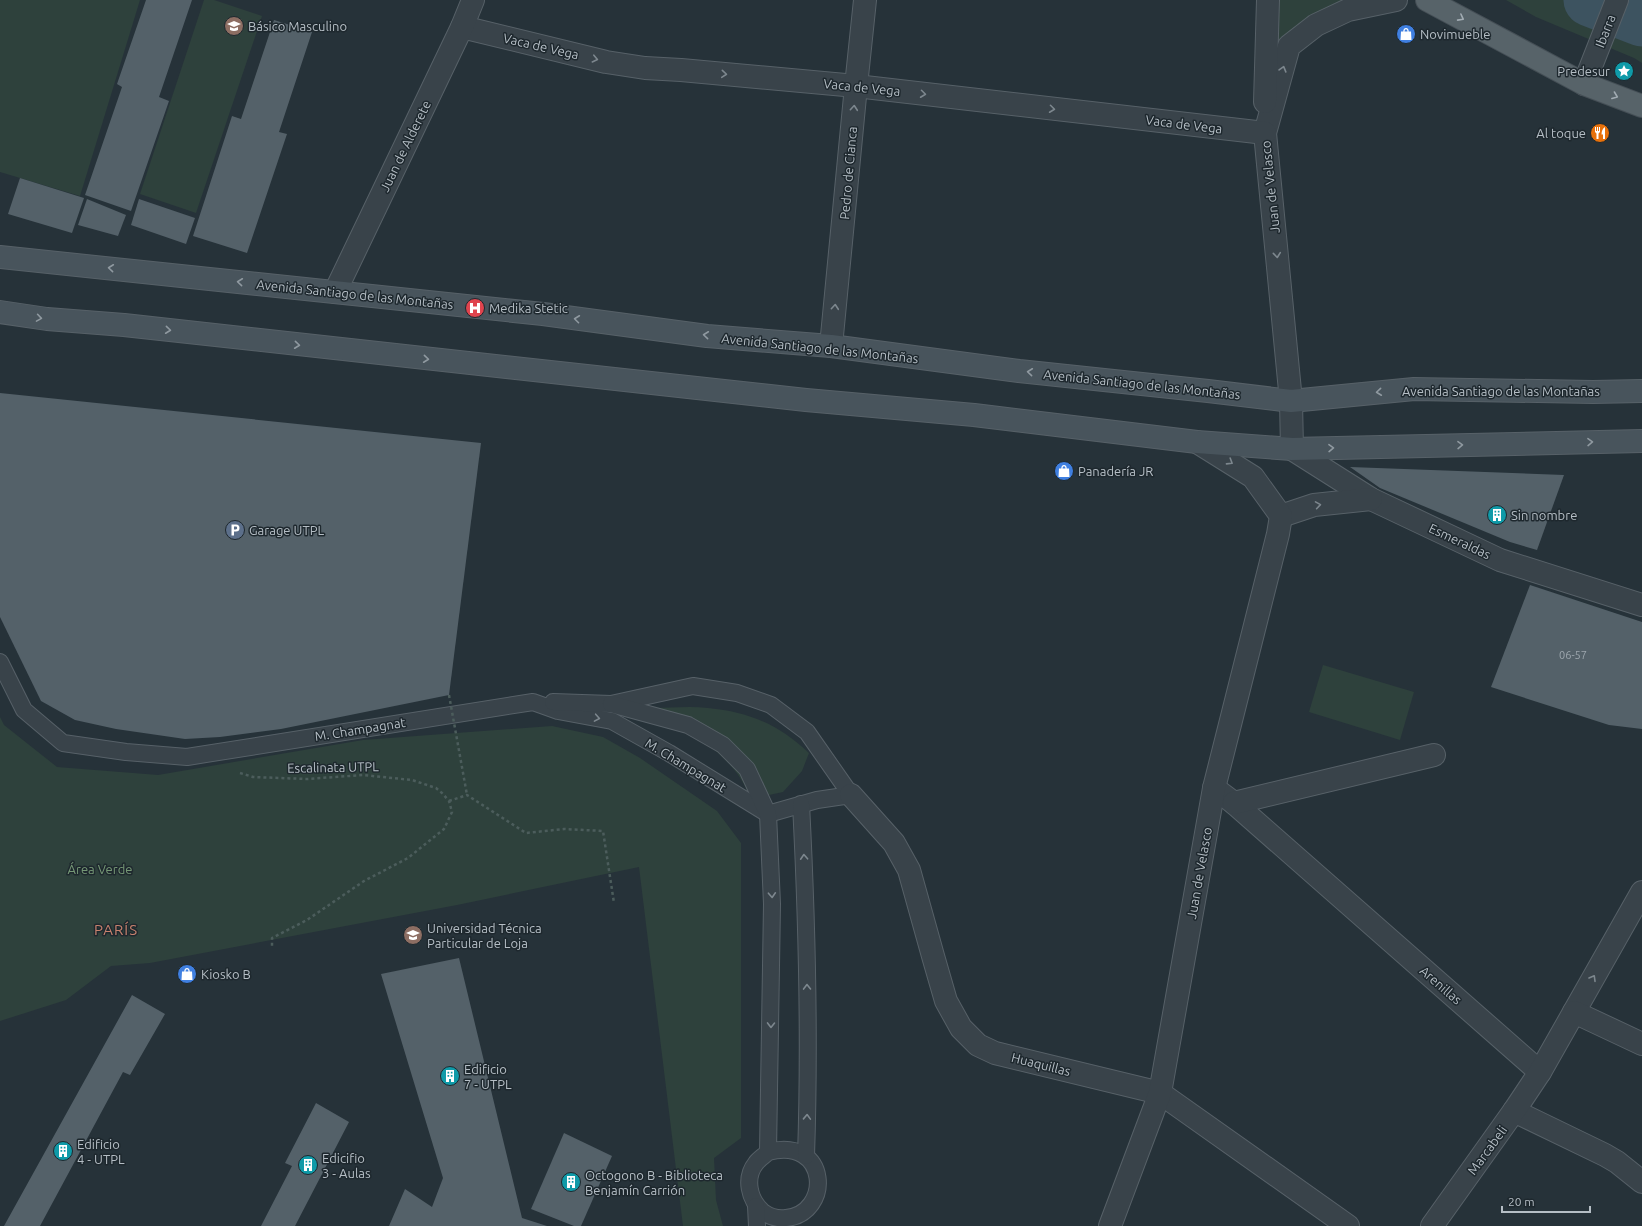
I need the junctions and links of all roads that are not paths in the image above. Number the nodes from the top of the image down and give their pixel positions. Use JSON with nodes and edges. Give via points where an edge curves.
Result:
{"nodes":[{"id":1,"x":473,"y":0,"type":"edge"},
{"id":2,"x":865,"y":0,"type":"edge"},
{"id":3,"x":1268,"y":0,"type":"edge"},
{"id":4,"x":1396,"y":0,"type":"edge"},
{"id":5,"x":1427,"y":0,"type":"edge"},
{"id":6,"x":1617,"y":0,"type":"edge"},
{"id":7,"x":462,"y":27,"type":"junction"},
{"id":8,"x":1584,"y":84,"type":"junction"},
{"id":9,"x":856,"y":86,"type":"junction"},
{"id":10,"x":1642,"y":106,"type":"edge"},
{"id":11,"x":1264,"y":133,"type":"junction"},
{"id":12,"x":0,"y":257,"type":"edge"},
{"id":13,"x":335,"y":292,"type":"junction"},
{"id":14,"x":0,"y":312,"type":"edge"},
{"id":15,"x":831,"y":346,"type":"junction"},
{"id":16,"x":1642,"y":391,"type":"edge"},
{"id":17,"x":1291,"y":401,"type":"junction"},
{"id":18,"x":1642,"y":441,"type":"edge"},
{"id":19,"x":1197,"y":442,"type":"junction"},
{"id":20,"x":1292,"y":449,"type":"junction"},
{"id":21,"x":1371,"y":498,"type":"junction"},
{"id":22,"x":1281,"y":516,"type":"junction"},
{"id":23,"x":1642,"y":605,"type":"edge"},
{"id":24,"x":0,"y":662,"type":"edge"},
{"id":25,"x":533,"y":702,"type":"junction"},
{"id":26,"x":611,"y":704,"type":"junction"},
{"id":27,"x":1434,"y":755,"type":"dead end"},
{"id":28,"x":1214,"y":788,"type":"junction"},
{"id":29,"x":851,"y":795,"type":"junction"},
{"id":30,"x":1234,"y":803,"type":"junction"},
{"id":31,"x":801,"y":804,"type":"junction"},
{"id":32,"x":768,"y":814,"type":"junction"},
{"id":33,"x":1642,"y":892,"type":"edge"},
{"id":34,"x":1574,"y":1012,"type":"junction"},
{"id":35,"x":1642,"y":1044,"type":"edge"},
{"id":36,"x":1540,"y":1072,"type":"junction"},
{"id":37,"x":1160,"y":1093,"type":"junction"},
{"id":38,"x":1514,"y":1111,"type":"junction"},
{"id":39,"x":768,"y":1152,"type":"junction"},
{"id":40,"x":806,"y":1156,"type":"junction"},
{"id":41,"x":1642,"y":1182,"type":"edge"},
{"id":42,"x":813,"y":1202,"type":"junction"},
{"id":43,"x":756,"y":1206,"type":"junction"},
{"id":44,"x":757,"y":1226,"type":"edge"},
{"id":45,"x":806,"y":1226,"type":"edge"},
{"id":46,"x":1110,"y":1226,"type":"edge"},
{"id":47,"x":1348,"y":1226,"type":"edge"},
{"id":48,"x":1432,"y":1226,"type":"edge"}],
"edges":[{"from":1,"to":7,"type":"street","name":"Juan de Alderete"},
{"from":2,"to":9,"type":"street","name":"Pedro de Cianca"},
{"from":3,"to":11,"type":"street"},
{"from":11,"to":4,"type":"street","name":"Juan de Velasco","one_way":true,"via":[[1290,46],[1316,25],[1348,10]]},
{"from":5,"to":8,"type":"main road","one_way":true},
{"from":6,"to":8,"type":"street","name":"Ibarra"},
{"from":7,"to":9,"type":"street","name":"Vaca de Vega","one_way":true,"via":[[606,62]]},
{"from":7,"to":13,"type":"street","name":"Juan de Alderete"},
{"from":8,"to":10,"type":"main road","one_way":true},
{"from":9,"to":11,"type":"street","name":"Vaca de Vega","one_way":true},
{"from":15,"to":9,"type":"street","name":"Pedro de Cianca","one_way":true},
{"from":11,"to":17,"type":"street","name":"Juan de Velasco","one_way":true},
{"from":13,"to":12,"type":"main road","name":"Avenida Santiago de las Montañas","one_way":true},
{"from":15,"to":13,"type":"main road","name":"Avenida Santiago de las Montañas","one_way":true,"via":[[707,336],[543,314]]},
{"from":14,"to":19,"type":"main road","one_way":true,"via":[[806,400],[974,415]]},
{"from":17,"to":15,"type":"main road","name":"Avenida Santiago de las Montañas","one_way":true,"via":[[1020,371]]},
{"from":16,"to":17,"type":"main road","name":"Avenida Santiago de las Montañas","one_way":true,"via":[[1414,389]]},
{"from":17,"to":20,"type":"street","name":"Juan de Velasco"},
{"from":20,"to":18,"type":"main road","one_way":true},
{"from":19,"to":20,"type":"main road"},
{"from":19,"to":22,"type":"street","one_way":true,"via":[[1253,477]]},
{"from":20,"to":21,"type":"street","name":"Esmeraldas"},
{"from":22,"to":21,"type":"street","one_way":true,"via":[[1314,505]]},
{"from":21,"to":23,"type":"street","name":"Esmeraldas","via":[[1500,560]]},
{"from":22,"to":28,"type":"street","name":"Juan de Velasco"},
{"from":24,"to":25,"type":"lane","name":"M. Champagnat","via":[[24,710],[63,743],[187,757]]},
{"from":25,"to":26,"type":"lane","name":"M. Champagnat"},
{"from":25,"to":32,"type":"lane","name":"M. Champagnat","one_way":true,"via":[[558,711],[612,721]]},
{"from":26,"to":29,"type":"lane","name":"M. Champagnat","via":[[693,686],[737,693],[771,705],[807,732]]},
{"from":26,"to":32,"type":"lane","via":[[688,725],[723,745],[747,769]]},
{"from":27,"to":30,"type":"street"},
{"from":28,"to":30,"type":"street","name":"Arenillas"},
{"from":28,"to":37,"type":"street","name":"Juan de Velasco"},
{"from":29,"to":31,"type":"lane"},
{"from":29,"to":37,"type":"street","name":"Huaquillas","via":[[894,843],[909,870],[946,1001],[961,1028],[978,1045],[995,1053]]},
{"from":30,"to":36,"type":"street","name":"Arenillas"},
{"from":31,"to":32,"type":"lane"},
{"from":40,"to":31,"type":"lane","one_way":true,"via":[[808,1070]]},
{"from":32,"to":39,"type":"lane","one_way":true,"via":[[772,904]]},
{"from":34,"to":33,"type":"street","one_way":true},
{"from":34,"to":35,"type":"street"},
{"from":34,"to":36,"type":"street"},
{"from":36,"to":38,"type":"street","name":"Marcabeli"},
{"from":37,"to":46,"type":"street","name":"Juan de Velasco"},
{"from":37,"to":47,"type":"street","name":"Huaquillas"},
{"from":38,"to":41,"type":"street","via":[[1605,1155]]},
{"from":38,"to":48,"type":"street","name":"Marcabeli"},
{"from":39,"to":40,"type":"lane","via":[[780,1149],[794,1150]]},
{"from":39,"to":43,"type":"lane","via":[[756,1163],[750,1176],[750,1192]]},
{"from":40,"to":42,"type":"lane","via":[[816,1169],[819,1186]]},
{"from":42,"to":43,"type":"lane","via":[[804,1212],[779,1219]]},
{"from":42,"to":45,"type":"lane"},
{"from":43,"to":44,"type":"lane"}]}
